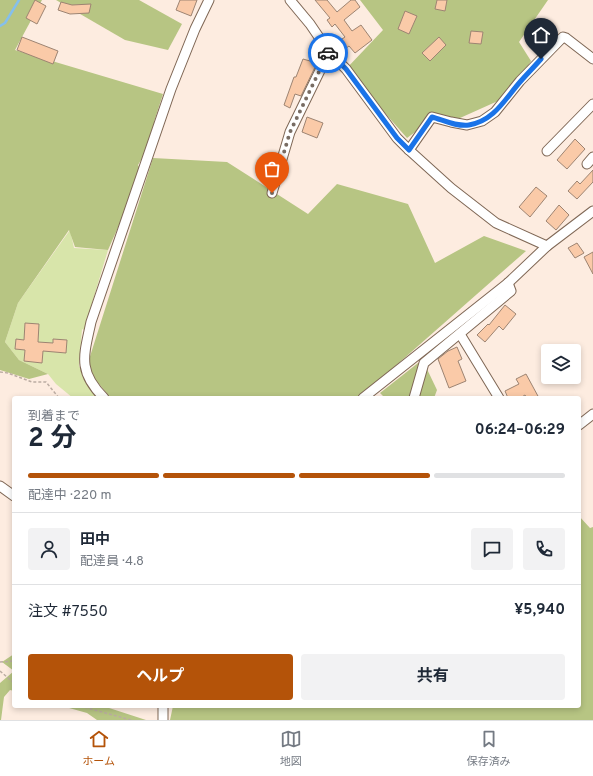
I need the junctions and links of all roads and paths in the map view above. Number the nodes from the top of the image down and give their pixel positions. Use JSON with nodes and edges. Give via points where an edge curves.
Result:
{"nodes":[{"id":1,"x":209,"y":0,"type":"edge"},
{"id":2,"x":290,"y":0,"type":"edge"},
{"id":3,"x":329,"y":52,"type":"junction"},
{"id":4,"x":593,"y":59,"type":"edge"},
{"id":5,"x":593,"y":104,"type":"edge"},
{"id":6,"x":409,"y":150,"type":"junction"},
{"id":7,"x":547,"y":151,"type":"dead end"},
{"id":8,"x":272,"y":193,"type":"dead end"},
{"id":9,"x":593,"y":211,"type":"edge"},
{"id":10,"x":547,"y":246,"type":"junction"},
{"id":11,"x":508,"y":283,"type":"junction"},
{"id":12,"x":460,"y":334,"type":"junction"},
{"id":13,"x":0,"y":372,"type":"edge"},
{"id":14,"x":57,"y":396,"type":"edge"},
{"id":15,"x":102,"y":396,"type":"edge"},
{"id":16,"x":367,"y":396,"type":"edge"},
{"id":17,"x":415,"y":396,"type":"edge"},
{"id":18,"x":498,"y":396,"type":"edge"},
{"id":19,"x":593,"y":414,"type":"edge"},
{"id":20,"x":581,"y":424,"type":"edge"},
{"id":21,"x":0,"y":486,"type":"edge"},
{"id":22,"x":12,"y":495,"type":"edge"},
{"id":23,"x":12,"y":661,"type":"edge"},
{"id":24,"x":0,"y":662,"type":"edge"},
{"id":25,"x":0,"y":671,"type":"edge"},
{"id":26,"x":12,"y":681,"type":"edge"},
{"id":27,"x":87,"y":708,"type":"edge"},
{"id":28,"x":163,"y":708,"type":"edge"},
{"id":29,"x":131,"y":720,"type":"edge"},
{"id":30,"x":163,"y":720,"type":"edge"}],
"edges":[{"from":1,"to":15,"type":"street","via":[[172,89],[91,322],[84,362],[86,375]]},
{"from":2,"to":3,"type":"street"},
{"from":3,"to":6,"type":"street","via":[[346,69],[397,138]]},
{"from":3,"to":8,"type":"street","via":[[290,132]]},
{"from":4,"to":6,"type":"street","via":[[562,37],[520,81],[495,112],[482,121],[467,125],[432,117]]},
{"from":5,"to":7,"type":"street"},
{"from":6,"to":10,"type":"street","via":[[451,188],[496,223]]},
{"from":9,"to":10,"type":"street"},
{"from":10,"to":11,"type":"street"},
{"from":11,"to":12,"type":"street","via":[[511,291]]},
{"from":11,"to":16,"type":"street"},
{"from":12,"to":17,"type":"street","via":[[424,363]]},
{"from":12,"to":18,"type":"street"},
{"from":13,"to":14,"type":"path","via":[[32,382],[46,382]]},
{"from":19,"to":20,"type":"street"},
{"from":21,"to":22,"type":"street"},
{"from":23,"to":24,"type":"path"},
{"from":25,"to":26,"type":"path"},
{"from":27,"to":29,"type":"path"},
{"from":28,"to":30,"type":"street"}]}
